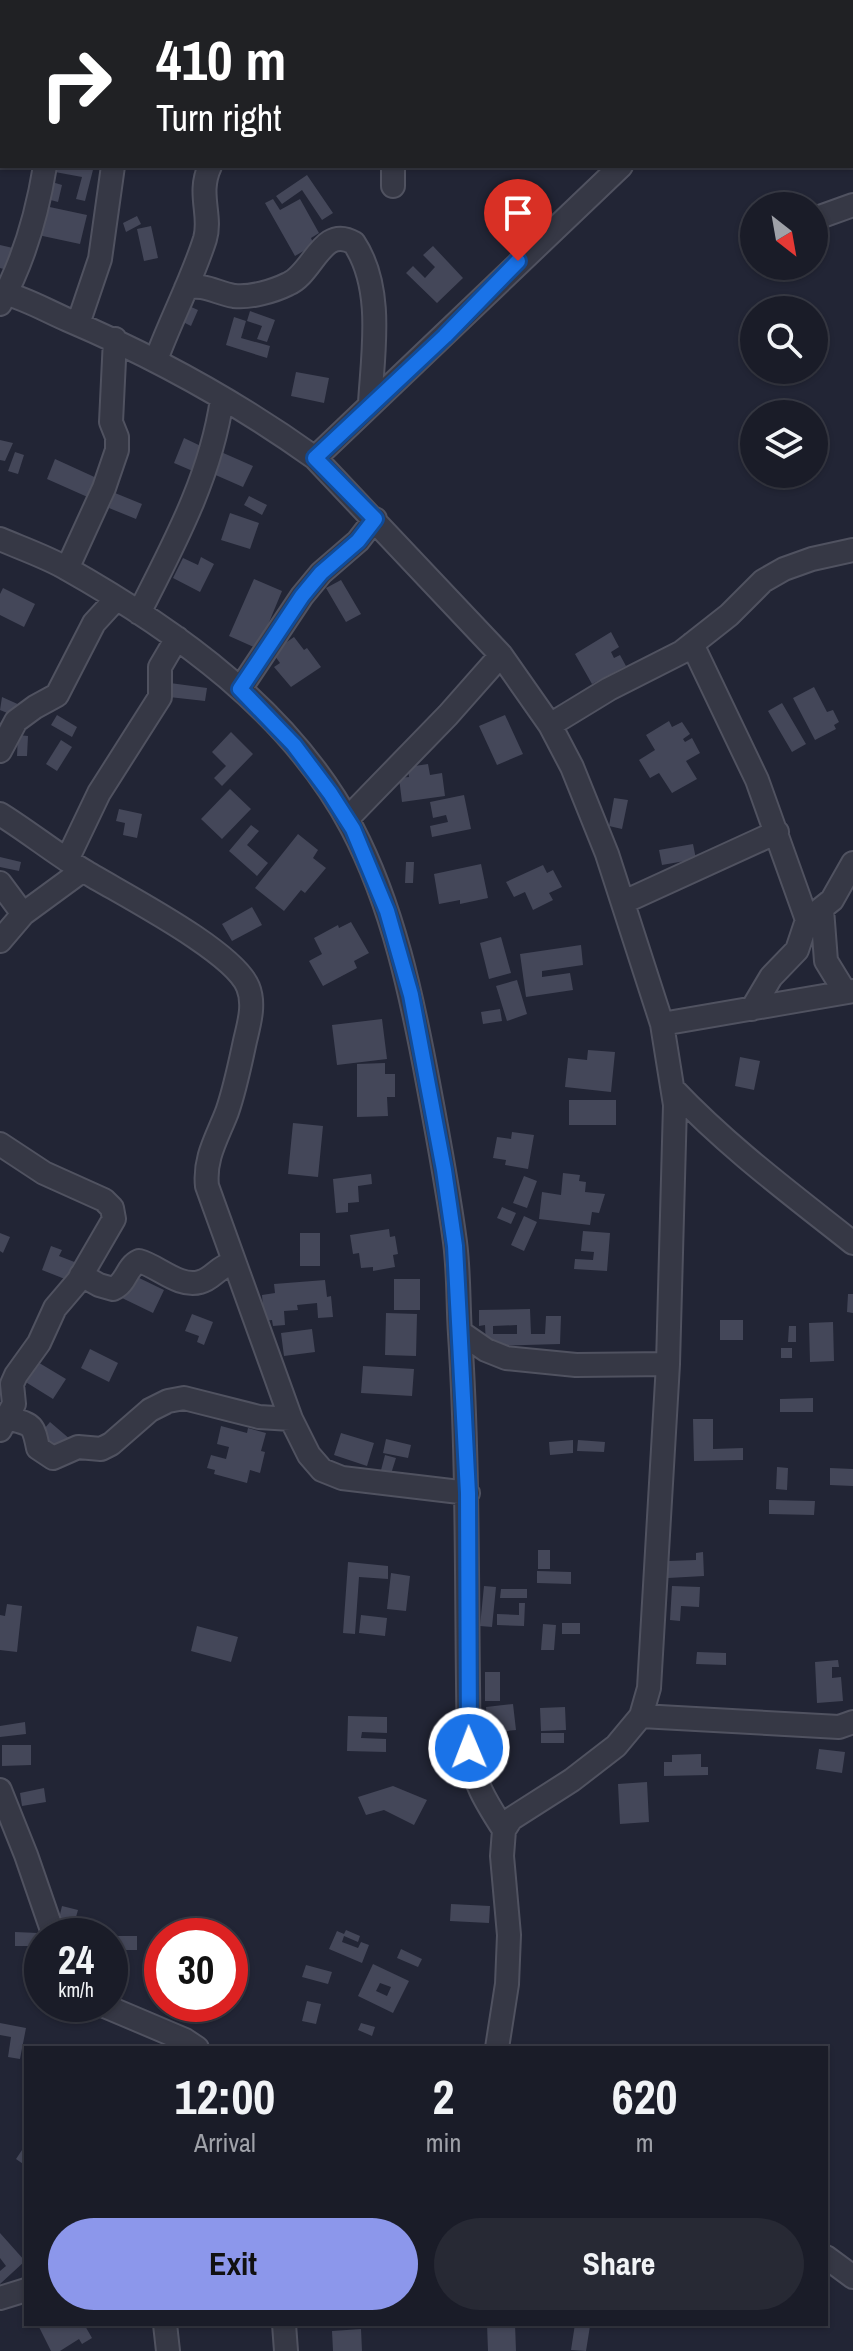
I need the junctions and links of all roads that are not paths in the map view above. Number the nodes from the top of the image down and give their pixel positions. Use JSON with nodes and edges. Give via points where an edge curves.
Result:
{"nodes":[{"id":1,"x":45,"y":168,"type":"edge"},
{"id":2,"x":113,"y":168,"type":"edge"},
{"id":3,"x":209,"y":168,"type":"edge"},
{"id":4,"x":619,"y":168,"type":"edge"},
{"id":5,"x":853,"y":205,"type":"edge"},
{"id":6,"x":828,"y":214,"type":"edge"},
{"id":7,"x":186,"y":288,"type":"junction"},
{"id":8,"x":2,"y":297,"type":"edge"},
{"id":9,"x":78,"y":324,"type":"junction"},
{"id":10,"x":115,"y":339,"type":"junction"},
{"id":11,"x":156,"y":360,"type":"junction"},
{"id":12,"x":222,"y":399,"type":"junction"},
{"id":13,"x":370,"y":403,"type":"junction"},
{"id":14,"x":315,"y":458,"type":"junction"},
{"id":15,"x":375,"y":519,"type":"junction"},
{"id":16,"x":0,"y":539,"type":"edge"},
{"id":17,"x":853,"y":550,"type":"edge"},
{"id":18,"x":67,"y":569,"type":"junction"},
{"id":19,"x":116,"y":599,"type":"junction"},
{"id":20,"x":139,"y":613,"type":"junction"},
{"id":21,"x":177,"y":638,"type":"junction"},
{"id":22,"x":692,"y":644,"type":"junction"},
{"id":23,"x":501,"y":655,"type":"junction"},
{"id":24,"x":240,"y":689,"type":"junction"},
{"id":25,"x":550,"y":725,"type":"junction"},
{"id":26,"x":0,"y":751,"type":"edge"},
{"id":27,"x":0,"y":814,"type":"edge"},
{"id":28,"x":347,"y":819,"type":"junction"},
{"id":29,"x":777,"y":832,"type":"junction"},
{"id":30,"x":853,"y":863,"type":"edge"},
{"id":31,"x":75,"y":865,"type":"junction"},
{"id":32,"x":0,"y":883,"type":"edge"},
{"id":33,"x":624,"y":902,"type":"junction"},
{"id":34,"x":23,"y":914,"type":"junction"},
{"id":35,"x":814,"y":914,"type":"junction"},
{"id":36,"x":0,"y":941,"type":"edge"},
{"id":37,"x":849,"y":992,"type":"edge"},
{"id":38,"x":752,"y":1009,"type":"junction"},
{"id":39,"x":662,"y":1024,"type":"junction"},
{"id":40,"x":673,"y":1089,"type":"junction"},
{"id":41,"x":0,"y":1144,"type":"edge"},
{"id":42,"x":853,"y":1243,"type":"edge"},
{"id":43,"x":233,"y":1263,"type":"junction"},
{"id":44,"x":81,"y":1275,"type":"junction"},
{"id":45,"x":460,"y":1332,"type":"junction"},
{"id":46,"x":668,"y":1364,"type":"junction"},
{"id":47,"x":291,"y":1419,"type":"junction"},
{"id":48,"x":4,"y":1424,"type":"edge"},
{"id":49,"x":468,"y":1493,"type":"junction"},
{"id":50,"x":641,"y":1716,"type":"junction"},
{"id":51,"x":853,"y":1722,"type":"edge"},
{"id":52,"x":0,"y":1790,"type":"edge"},
{"id":53,"x":504,"y":1830,"type":"junction"},
{"id":54,"x":48,"y":1918,"type":"edge"},
{"id":55,"x":128,"y":2016,"type":"edge"},
{"id":56,"x":194,"y":2046,"type":"edge"},
{"id":57,"x":497,"y":2046,"type":"edge"},
{"id":58,"x":828,"y":2258,"type":"edge"},
{"id":59,"x":853,"y":2277,"type":"edge"},
{"id":60,"x":24,"y":2291,"type":"edge"},
{"id":61,"x":0,"y":2298,"type":"edge"},
{"id":62,"x":165,"y":2326,"type":"edge"},
{"id":63,"x":284,"y":2326,"type":"edge"},
{"id":64,"x":168,"y":2351,"type":"edge"},
{"id":65,"x":286,"y":2351,"type":"edge"}],
"edges":[{"from":1,"to":8,"type":"street","via":[[29,237]]},
{"from":2,"to":9,"type":"street","via":[[100,259]]},
{"from":3,"to":7,"type":"street","via":[[203,196],[206,236]]},
{"from":4,"to":13,"type":"street"},
{"from":5,"to":6,"type":"street"},
{"from":7,"to":11,"type":"street"},
{"from":7,"to":13,"type":"street","via":[[201,286],[238,296],[270,291],[301,277],[328,242],[338,238],[354,243],[369,276],[373,313]]},
{"from":8,"to":9,"type":"street"},
{"from":9,"to":10,"type":"street"},
{"from":10,"to":11,"type":"street"},
{"from":10,"to":18,"type":"street","via":[[111,422],[117,450]]},
{"from":11,"to":12,"type":"street"},
{"from":12,"to":14,"type":"street"},
{"from":12,"to":20,"type":"street","via":[[204,473]]},
{"from":13,"to":14,"type":"street"},
{"from":14,"to":15,"type":"street"},
{"from":15,"to":23,"type":"street"},
{"from":15,"to":24,"type":"street","via":[[302,596]]},
{"from":16,"to":18,"type":"street"},
{"from":17,"to":22,"type":"street","via":[[812,559],[763,581]]},
{"from":18,"to":19,"type":"street"},
{"from":19,"to":20,"type":"street"},
{"from":19,"to":26,"type":"street","via":[[94,623],[57,695],[22,716]]},
{"from":20,"to":21,"type":"street"},
{"from":21,"to":24,"type":"street"},
{"from":21,"to":31,"type":"street","via":[[160,667],[160,697],[99,793]]},
{"from":22,"to":25,"type":"street"},
{"from":22,"to":29,"type":"street"},
{"from":23,"to":25,"type":"street"},
{"from":23,"to":28,"type":"street"},
{"from":24,"to":28,"type":"street","via":[[294,745]]},
{"from":25,"to":33,"type":"street","via":[[572,767]]},
{"from":27,"to":31,"type":"street"},
{"from":28,"to":45,"type":"street","via":[[387,911],[411,995],[453,1230]]},
{"from":29,"to":33,"type":"street"},
{"from":29,"to":35,"type":"street"},
{"from":30,"to":35,"type":"street","via":[[832,900]]},
{"from":31,"to":34,"type":"street"},
{"from":31,"to":43,"type":"street","via":[[225,959],[248,986],[252,1002],[241,1057],[205,1172]]},
{"from":32,"to":34,"type":"street"},
{"from":33,"to":39,"type":"street"},
{"from":34,"to":36,"type":"street"},
{"from":35,"to":37,"type":"street","via":[[829,971]]},
{"from":35,"to":38,"type":"street","via":[[797,950],[771,977]]},
{"from":37,"to":38,"type":"street"},
{"from":38,"to":39,"type":"street"},
{"from":39,"to":40,"type":"street"},
{"from":40,"to":42,"type":"street","via":[[751,1164]]},
{"from":40,"to":46,"type":"street"},
{"from":41,"to":44,"type":"street","via":[[112,1208],[114,1219]]},
{"from":43,"to":44,"type":"street","via":[[191,1283],[139,1261],[113,1289]]},
{"from":43,"to":47,"type":"street"},
{"from":44,"to":48,"type":"street","via":[[16,1375],[14,1404]]},
{"from":45,"to":46,"type":"street","via":[[506,1358],[576,1365]]},
{"from":45,"to":49,"type":"street"},
{"from":46,"to":50,"type":"street","via":[[649,1688]]},
{"from":47,"to":48,"type":"street","via":[[259,1417],[184,1398],[150,1410],[101,1449],[78,1447],[53,1458],[38,1448],[31,1424]]},
{"from":47,"to":49,"type":"street","via":[[322,1470],[342,1478]]},
{"from":49,"to":53,"type":"street","via":[[469,1748],[472,1773]]},
{"from":50,"to":51,"type":"street","via":[[839,1727]]},
{"from":50,"to":53,"type":"street","via":[[616,1746],[511,1819]]},
{"from":52,"to":54,"type":"street"},
{"from":53,"to":57,"type":"street","via":[[509,1935]]},
{"from":55,"to":56,"type":"street"},
{"from":58,"to":59,"type":"street"},
{"from":60,"to":61,"type":"street"},
{"from":62,"to":64,"type":"street"},
{"from":63,"to":65,"type":"street"}]}
